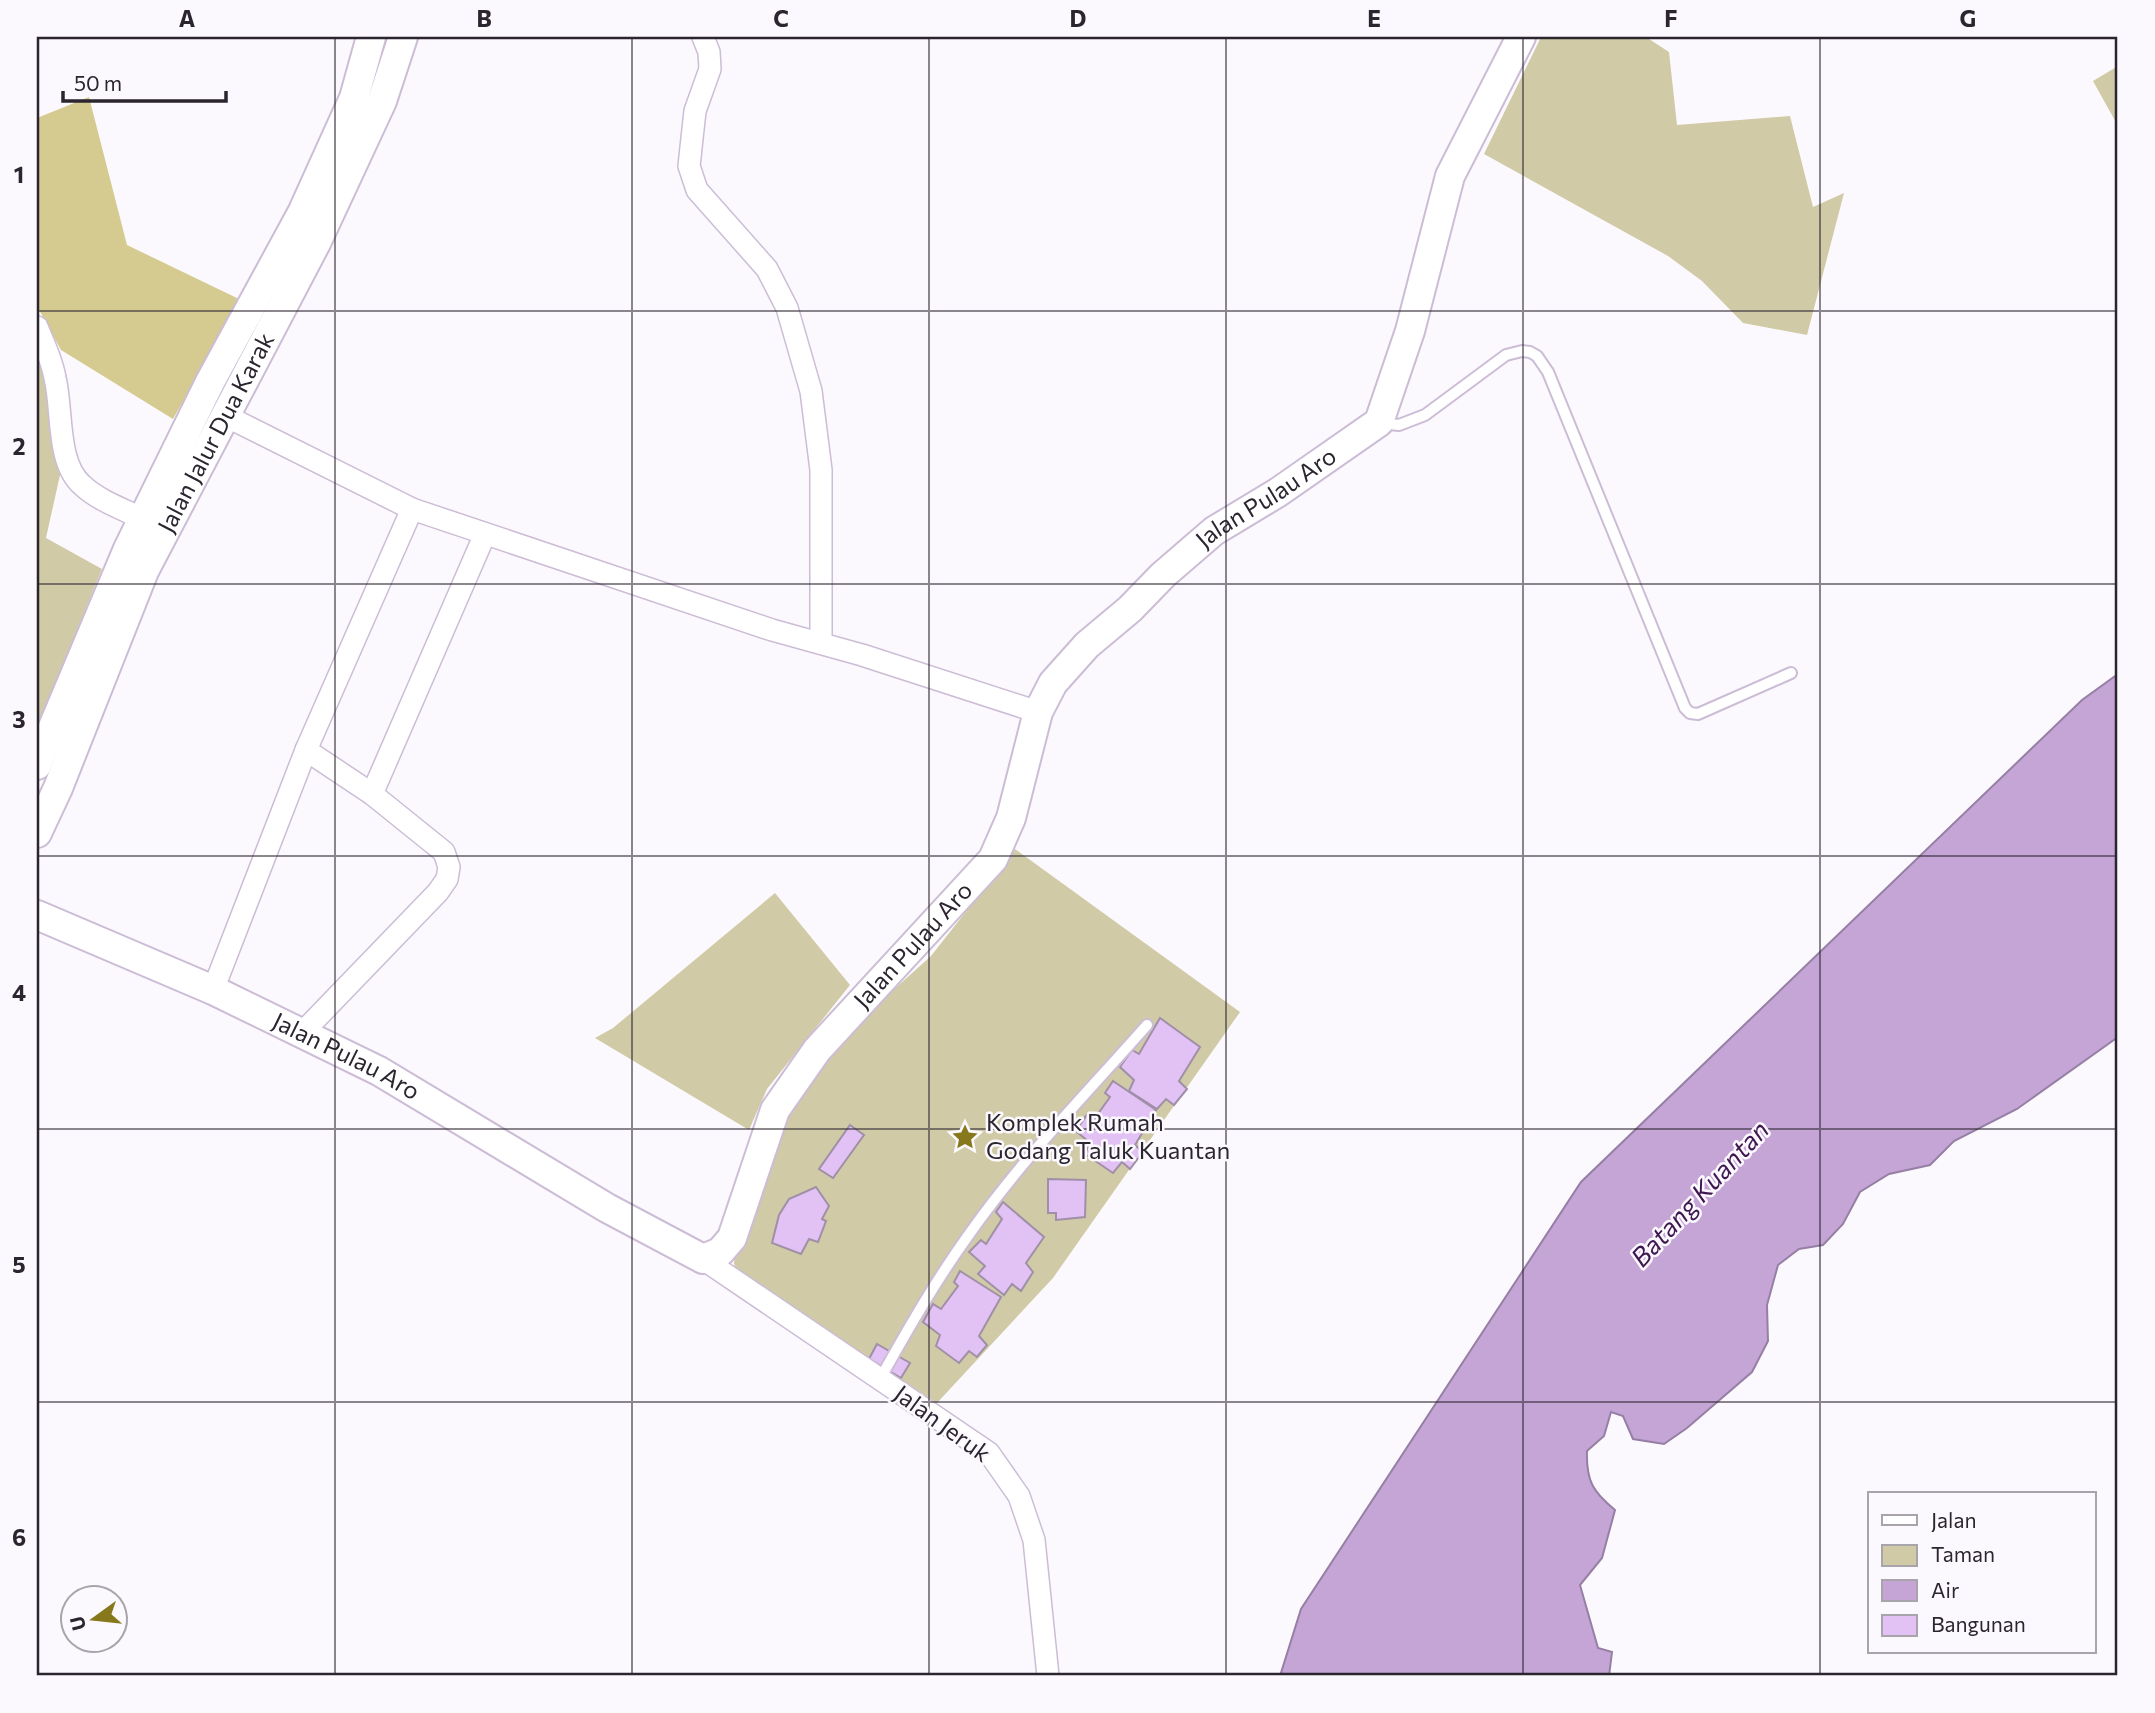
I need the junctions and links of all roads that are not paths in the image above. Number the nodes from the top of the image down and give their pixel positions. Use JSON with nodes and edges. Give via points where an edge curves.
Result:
{"nodes":[{"id":1,"x":371,"y":37,"type":"edge"},
{"id":2,"x":402,"y":37,"type":"edge"},
{"id":3,"x":703,"y":37,"type":"edge"},
{"id":4,"x":1521,"y":37,"type":"edge"},
{"id":5,"x":37,"y":327,"type":"edge"},
{"id":6,"x":224,"y":415,"type":"junction"},
{"id":7,"x":1379,"y":422,"type":"junction"},
{"id":8,"x":412,"y":509,"type":"junction"},
{"id":9,"x":143,"y":519,"type":"junction"},
{"id":10,"x":485,"y":534,"type":"junction"},
{"id":11,"x":821,"y":643,"type":"junction"},
{"id":12,"x":1791,"y":673,"type":"dead end"},
{"id":13,"x":1038,"y":712,"type":"junction"},
{"id":14,"x":306,"y":750,"type":"junction"},
{"id":15,"x":37,"y":765,"type":"edge"},
{"id":16,"x":372,"y":794,"type":"junction"},
{"id":17,"x":37,"y":833,"type":"edge"},
{"id":18,"x":37,"y":915,"type":"edge"},
{"id":19,"x":213,"y":990,"type":"junction"},
{"id":20,"x":1147,"y":1025,"type":"dead end"},
{"id":21,"x":302,"y":1034,"type":"junction"},
{"id":22,"x":703,"y":1259,"type":"junction"},
{"id":23,"x":880,"y":1379,"type":"junction"},
{"id":24,"x":1048,"y":1676,"type":"edge"}],
"edges":[{"from":1,"to":9,"type":"street","name":"Jalan Jalur Dua Karak","via":[[354,98],[302,213],[210,382]]},
{"from":2,"to":6,"type":"street","name":"Jalan Jalur Dua Karak","via":[[382,101],[316,243]]},
{"from":3,"to":11,"type":"street","via":[[710,69],[695,111],[689,166],[697,190],[767,269],[787,308],[811,391],[821,470]]},
{"from":4,"to":7,"type":"street","via":[[1450,176],[1410,331]]},
{"from":5,"to":9,"type":"street","via":[[56,379],[71,472],[93,494]]},
{"from":6,"to":8,"type":"street"},
{"from":6,"to":17,"type":"street","name":"Jalan Jalur Dua Karak","via":[[144,571]]},
{"from":7,"to":12,"type":"lane","via":[[1399,425],[1425,415],[1506,355],[1522,351],[1537,356],[1548,372],[1685,708],[1698,715]]},
{"from":7,"to":13,"type":"street","name":"Jalan Pulau Aro","via":[[1214,531],[1087,645],[1054,683]]},
{"from":8,"to":10,"type":"street"},
{"from":8,"to":14,"type":"street"},
{"from":9,"to":15,"type":"street","name":"Jalan Jalur Dua Karak"},
{"from":10,"to":11,"type":"street"},
{"from":10,"to":16,"type":"street"},
{"from":11,"to":13,"type":"street"},
{"from":13,"to":22,"type":"street","name":"Jalan Pulau Aro","via":[[1011,818],[993,859],[817,1050],[775,1110],[732,1238],[720,1252]]},
{"from":14,"to":16,"type":"street"},
{"from":14,"to":19,"type":"street"},
{"from":16,"to":21,"type":"street","via":[[444,852],[447,880]]},
{"from":18,"to":19,"type":"street","name":"Jalan Pulau Aro"},
{"from":19,"to":21,"type":"street","name":"Jalan Pulau Aro"},
{"from":20,"to":23,"type":"lane","via":[[970,1232]]},
{"from":21,"to":22,"type":"street","name":"Jalan Pulau Aro","via":[[379,1071],[607,1208]]},
{"from":22,"to":23,"type":"street","name":"Jalan Jeruk"},
{"from":23,"to":24,"type":"street","name":"Jalan Jeruk","via":[[989,1453],[1020,1496],[1034,1540]]}]}
